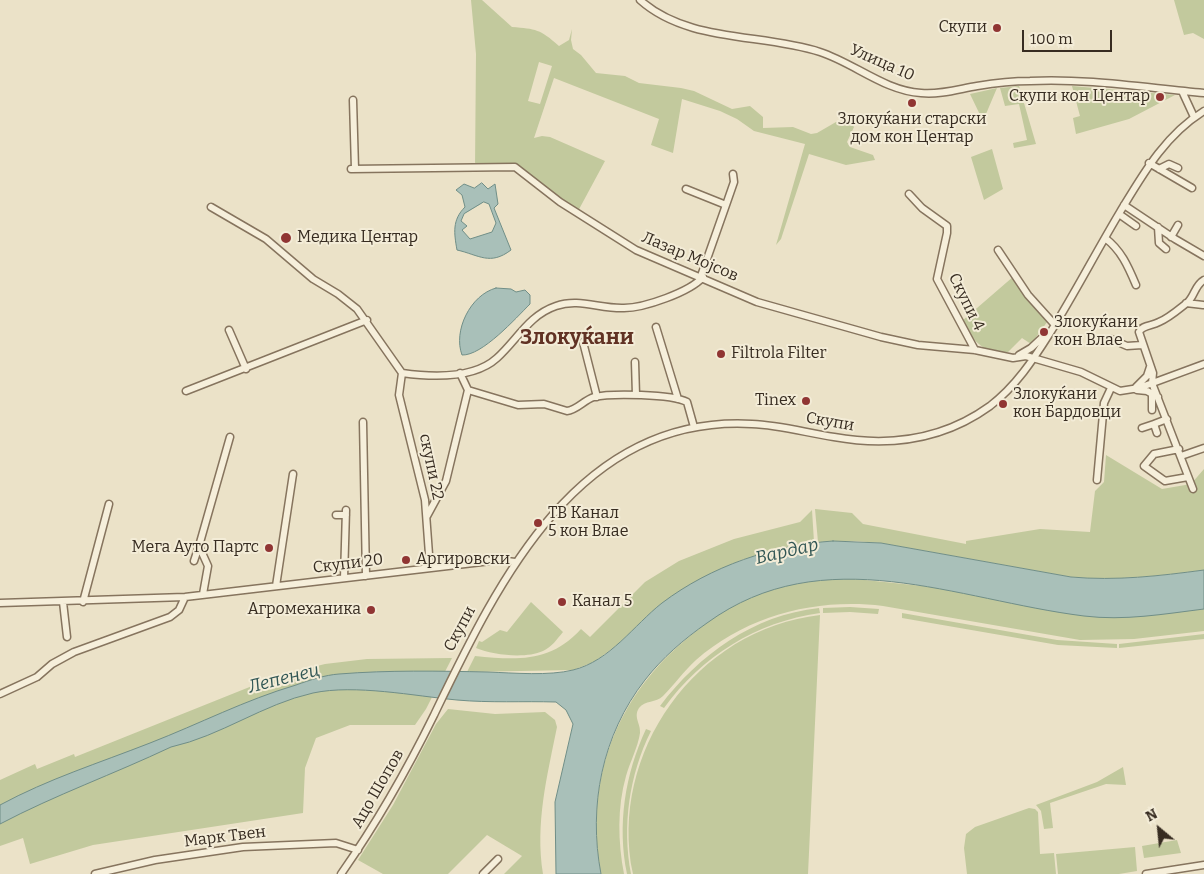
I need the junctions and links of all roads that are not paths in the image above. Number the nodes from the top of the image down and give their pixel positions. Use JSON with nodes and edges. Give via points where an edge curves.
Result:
{"nodes":[{"id":1,"x":640,"y":0,"type":"edge"},
{"id":2,"x":1182,"y":91,"type":"junction"},
{"id":3,"x":1204,"y":93,"type":"edge"},
{"id":4,"x":353,"y":100,"type":"dead end"},
{"id":5,"x":1204,"y":111,"type":"edge"},
{"id":6,"x":1194,"y":117,"type":"junction"},
{"id":7,"x":1149,"y":163,"type":"junction"},
{"id":8,"x":1178,"y":168,"type":"dead end"},
{"id":9,"x":1160,"y":169,"type":"junction"},
{"id":10,"x":733,"y":174,"type":"dead end"},
{"id":11,"x":1192,"y":188,"type":"dead end"},
{"id":12,"x":686,"y":189,"type":"dead end"},
{"id":13,"x":909,"y":194,"type":"dead end"},
{"id":14,"x":1124,"y":204,"type":"junction"},
{"id":15,"x":726,"y":205,"type":"junction"},
{"id":16,"x":212,"y":207,"type":"dead end"},
{"id":17,"x":1119,"y":214,"type":"junction"},
{"id":18,"x":1178,"y":225,"type":"dead end"},
{"id":19,"x":1136,"y":226,"type":"dead end"},
{"id":20,"x":1158,"y":227,"type":"junction"},
{"id":21,"x":1171,"y":237,"type":"junction"},
{"id":22,"x":1104,"y":238,"type":"junction"},
{"id":23,"x":1166,"y":249,"type":"dead end"},
{"id":24,"x":998,"y":250,"type":"dead end"},
{"id":25,"x":1204,"y":256,"type":"edge"},
{"id":26,"x":702,"y":277,"type":"junction"},
{"id":27,"x":1204,"y":280,"type":"edge"},
{"id":28,"x":1136,"y":285,"type":"dead end"},
{"id":29,"x":1186,"y":303,"type":"junction"},
{"id":30,"x":1203,"y":305,"type":"edge"},
{"id":31,"x":366,"y":320,"type":"junction"},
{"id":32,"x":1054,"y":326,"type":"junction"},
{"id":33,"x":656,"y":327,"type":"dead end"},
{"id":34,"x":228,"y":330,"type":"dead end"},
{"id":35,"x":1111,"y":339,"type":"dead end"},
{"id":36,"x":583,"y":342,"type":"dead end"},
{"id":37,"x":1142,"y":345,"type":"junction"},
{"id":38,"x":975,"y":350,"type":"junction"},
{"id":39,"x":1013,"y":358,"type":"junction"},
{"id":40,"x":1034,"y":359,"type":"junction"},
{"id":41,"x":635,"y":362,"type":"dead end"},
{"id":42,"x":1204,"y":364,"type":"edge"},
{"id":43,"x":1150,"y":365,"type":"junction"},
{"id":44,"x":1027,"y":368,"type":"junction"},
{"id":45,"x":246,"y":369,"type":"junction"},
{"id":46,"x":402,"y":373,"type":"junction"},
{"id":47,"x":460,"y":373,"type":"junction"},
{"id":48,"x":1152,"y":382,"type":"junction"},
{"id":49,"x":1111,"y":388,"type":"junction"},
{"id":50,"x":468,"y":390,"type":"junction"},
{"id":51,"x":1130,"y":390,"type":"junction"},
{"id":52,"x":186,"y":391,"type":"dead end"},
{"id":53,"x":636,"y":395,"type":"junction"},
{"id":54,"x":1155,"y":395,"type":"junction"},
{"id":55,"x":597,"y":397,"type":"junction"},
{"id":56,"x":678,"y":399,"type":"junction"},
{"id":57,"x":1152,"y":410,"type":"dead end"},
{"id":58,"x":1167,"y":419,"type":"junction"},
{"id":59,"x":363,"y":422,"type":"dead end"},
{"id":60,"x":1154,"y":424,"type":"junction"},
{"id":61,"x":694,"y":427,"type":"junction"},
{"id":62,"x":1142,"y":428,"type":"dead end"},
{"id":63,"x":1157,"y":433,"type":"dead end"},
{"id":64,"x":230,"y":436,"type":"dead end"},
{"id":65,"x":1204,"y":448,"type":"edge"},
{"id":66,"x":1179,"y":449,"type":"junction"},
{"id":67,"x":1181,"y":456,"type":"junction"},
{"id":68,"x":293,"y":474,"type":"dead end"},
{"id":69,"x":1188,"y":476,"type":"junction"},
{"id":70,"x":1097,"y":480,"type":"dead end"},
{"id":71,"x":1193,"y":489,"type":"dead end"},
{"id":72,"x":109,"y":504,"type":"dead end"},
{"id":73,"x":336,"y":515,"type":"dead end"},
{"id":74,"x":427,"y":517,"type":"junction"},
{"id":75,"x":199,"y":546,"type":"junction"},
{"id":76,"x":194,"y":561,"type":"dead end"},
{"id":77,"x":515,"y":562,"type":"junction"},
{"id":78,"x":430,"y":568,"type":"junction"},
{"id":79,"x":366,"y":576,"type":"junction"},
{"id":80,"x":344,"y":578,"type":"junction"},
{"id":81,"x":276,"y":586,"type":"junction"},
{"id":82,"x":203,"y":594,"type":"junction"},
{"id":83,"x":185,"y":597,"type":"junction"},
{"id":84,"x":63,"y":602,"type":"junction"},
{"id":85,"x":83,"y":602,"type":"junction"},
{"id":86,"x":0,"y":603,"type":"edge"},
{"id":87,"x":67,"y":637,"type":"dead end"},
{"id":88,"x":0,"y":694,"type":"edge"},
{"id":89,"x":433,"y":716,"type":"joint"},
{"id":90,"x":358,"y":850,"type":"junction"},
{"id":91,"x":498,"y":859,"type":"dead end"},
{"id":92,"x":1202,"y":864,"type":"edge"},
{"id":93,"x":95,"y":874,"type":"edge"},
{"id":94,"x":341,"y":874,"type":"edge"},
{"id":95,"x":483,"y":874,"type":"edge"},
{"id":96,"x":1146,"y":874,"type":"edge"}],
"edges":[{"from":1,"to":2,"type":"street","name":"Улица 10","via":[[672,21],[820,52],[914,93],[1046,80]]},
{"from":2,"to":3,"type":"street","name":"Улица 10"},
{"from":2,"to":6,"type":"street"},
{"from":4,"to":26,"type":"street","name":"Лазар Мојсов","via":[[353,169],[516,166],[560,202],[620,241]]},
{"from":5,"to":6,"type":"street","name":"Скупи"},
{"from":6,"to":7,"type":"street","name":"Скупи"},
{"from":7,"to":9,"type":"street"},
{"from":7,"to":14,"type":"street","name":"Скупи"},
{"from":8,"to":9,"type":"street","via":[[1169,164]]},
{"from":9,"to":11,"type":"street"},
{"from":10,"to":15,"type":"street","via":[[734,182]]},
{"from":12,"to":15,"type":"street"},
{"from":13,"to":38,"type":"street","name":"Cкупи 4","via":[[947,226],[937,279]]},
{"from":14,"to":17,"type":"street","name":"Скупи"},
{"from":14,"to":20,"type":"street"},
{"from":15,"to":26,"type":"street"},
{"from":16,"to":31,"type":"street","via":[[266,239],[313,279],[338,294]]},
{"from":17,"to":19,"type":"street"},
{"from":17,"to":22,"type":"street","name":"Скупи"},
{"from":18,"to":21,"type":"street"},
{"from":20,"to":21,"type":"street"},
{"from":20,"to":23,"type":"street","via":[[1159,243]]},
{"from":21,"to":25,"type":"street"},
{"from":22,"to":28,"type":"street","via":[[1128,265]]},
{"from":22,"to":32,"type":"street","name":"Скупи"},
{"from":24,"to":32,"type":"street","via":[[1028,295]]},
{"from":26,"to":38,"type":"street","name":"Лазар Мојсов","via":[[757,302],[880,337],[918,345]]},
{"from":26,"to":47,"type":"street","via":[[696,285],[679,294],[624,308],[577,302],[553,307],[523,328],[492,362]]},
{"from":27,"to":29,"type":"street"},
{"from":29,"to":30,"type":"street"},
{"from":29,"to":37,"type":"street","via":[[1164,320],[1141,328]]},
{"from":31,"to":45,"type":"street"},
{"from":31,"to":46,"type":"street"},
{"from":32,"to":39,"type":"street","via":[[1032,348]]},
{"from":32,"to":40,"type":"street","name":"Скупи"},
{"from":33,"to":56,"type":"street"},
{"from":34,"to":45,"type":"street"},
{"from":35,"to":37,"type":"street","via":[[1127,346]]},
{"from":36,"to":55,"type":"street"},
{"from":37,"to":43,"type":"street"},
{"from":38,"to":39,"type":"street","name":"Лазар Мојсов"},
{"from":39,"to":40,"type":"street","name":"Лазар Мојсов","via":[[1026,356]]},
{"from":39,"to":44,"type":"street"},
{"from":40,"to":44,"type":"street","name":"Скупи"},
{"from":40,"to":49,"type":"street","name":"Лазар Мојсов","via":[[1088,374]]},
{"from":41,"to":53,"type":"street"},
{"from":42,"to":48,"type":"street"},
{"from":43,"to":48,"type":"street"},
{"from":43,"to":51,"type":"street","via":[[1146,378]]},
{"from":44,"to":61,"type":"street","name":"Скупи","via":[[1004,394],[971,418],[941,432],[909,440],[853,440],[754,424]]},
{"from":45,"to":52,"type":"street"},
{"from":46,"to":47,"type":"street","via":[[424,376]]},
{"from":46,"to":74,"type":"street","name":"скупи 22","via":[[399,395],[420,474]]},
{"from":47,"to":50,"type":"street"},
{"from":48,"to":51,"type":"street"},
{"from":48,"to":54,"type":"street"},
{"from":49,"to":51,"type":"street"},
{"from":49,"to":70,"type":"street","via":[[1104,403]]},
{"from":50,"to":55,"type":"street","via":[[518,405],[544,404],[567,411]]},
{"from":50,"to":74,"type":"street","via":[[446,481]]},
{"from":51,"to":54,"type":"street"},
{"from":53,"to":55,"type":"street"},
{"from":53,"to":56,"type":"street"},
{"from":54,"to":57,"type":"street"},
{"from":54,"to":58,"type":"street"},
{"from":56,"to":61,"type":"street","via":[[689,405]]},
{"from":58,"to":60,"type":"street"},
{"from":58,"to":66,"type":"street"},
{"from":59,"to":79,"type":"street"},
{"from":60,"to":62,"type":"street"},
{"from":60,"to":63,"type":"street"},
{"from":61,"to":77,"type":"street","name":"Скупи","via":[[652,439],[599,470],[557,509]]},
{"from":64,"to":75,"type":"street"},
{"from":65,"to":67,"type":"street"},
{"from":66,"to":67,"type":"street"},
{"from":66,"to":69,"type":"street","via":[[1154,454],[1144,466],[1165,481]]},
{"from":67,"to":69,"type":"street"},
{"from":68,"to":81,"type":"street"},
{"from":69,"to":71,"type":"street"},
{"from":72,"to":85,"type":"street"},
{"from":73,"to":80,"type":"street","via":[[346,513]]},
{"from":74,"to":78,"type":"street","name":"скупи 22"},
{"from":75,"to":76,"type":"street"},
{"from":75,"to":82,"type":"street","via":[[208,566]]},
{"from":77,"to":78,"type":"street","name":"Скупи 20","via":[[498,560]]},
{"from":77,"to":89,"type":"street","name":"Скупи","via":[[459,660]]},
{"from":78,"to":79,"type":"street","name":"Скупи 20"},
{"from":79,"to":80,"type":"street","name":"Скупи 20"},
{"from":80,"to":81,"type":"street","name":"Скупи 20"},
{"from":81,"to":82,"type":"street","name":"Скупи 20"},
{"from":82,"to":83,"type":"street","name":"Скупи 20"},
{"from":83,"to":85,"type":"street","name":"Скупи 20"},
{"from":83,"to":88,"type":"street","via":[[179,610],[170,617],[74,652],[37,677]]},
{"from":84,"to":85,"type":"street","name":"Скупи 20"},
{"from":84,"to":86,"type":"street","name":"Скупи 20"},
{"from":84,"to":87,"type":"street"},
{"from":89,"to":90,"type":"street","name":"Ацо Шопов","via":[[398,784]]},
{"from":90,"to":93,"type":"street","name":"Марк Твен","via":[[336,843],[243,847],[155,860]]},
{"from":90,"to":94,"type":"street","name":"Ацо Шопов"},
{"from":91,"to":95,"type":"street"},
{"from":92,"to":96,"type":"street"}]}
